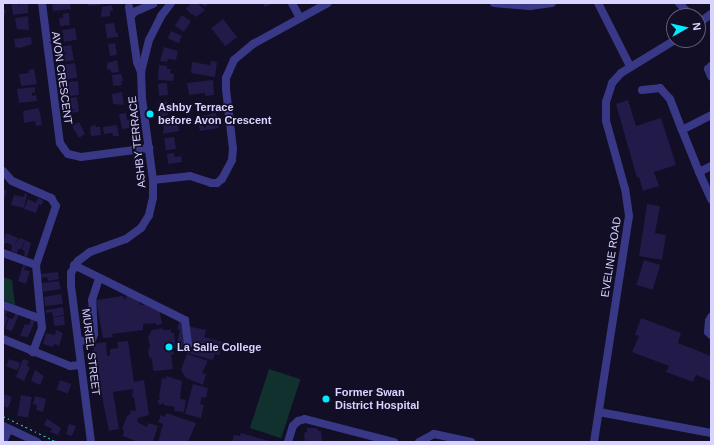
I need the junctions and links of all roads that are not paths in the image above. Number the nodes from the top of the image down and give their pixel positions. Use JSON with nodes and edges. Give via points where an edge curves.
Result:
{"nodes":[{"id":1,"x":42,"y":3,"type":"edge"},
{"id":2,"x":171,"y":3,"type":"edge"},
{"id":3,"x":292,"y":3,"type":"edge"},
{"id":4,"x":328,"y":3,"type":"edge"},
{"id":5,"x":494,"y":3,"type":"edge"},
{"id":6,"x":551,"y":3,"type":"edge"},
{"id":7,"x":598,"y":3,"type":"edge"},
{"id":8,"x":153,"y":4,"type":"dead end"},
{"id":9,"x":129,"y":7,"type":"dead end"},
{"id":10,"x":131,"y":16,"type":"junction"},
{"id":11,"x":300,"y":18,"type":"junction"},
{"id":12,"x":666,"y":45,"type":"edge"},
{"id":13,"x":630,"y":66,"type":"junction"},
{"id":14,"x":711,"y":66,"type":"edge"},
{"id":15,"x":142,"y":72,"type":"junction"},
{"id":16,"x":711,"y":76,"type":"edge"},
{"id":17,"x":642,"y":90,"type":"dead end"},
{"id":18,"x":711,"y":116,"type":"edge"},
{"id":19,"x":682,"y":130,"type":"junction"},
{"id":20,"x":149,"y":148,"type":"junction"},
{"id":21,"x":711,"y":166,"type":"edge"},
{"id":22,"x":3,"y":172,"type":"edge"},
{"id":23,"x":699,"y":172,"type":"junction"},
{"id":24,"x":153,"y":180,"type":"junction"},
{"id":25,"x":711,"y":199,"type":"edge"},
{"id":26,"x":3,"y":253,"type":"edge"},
{"id":27,"x":36,"y":265,"type":"junction"},
{"id":28,"x":74,"y":265,"type":"junction"},
{"id":29,"x":99,"y":278,"type":"junction"},
{"id":30,"x":3,"y":304,"type":"edge"},
{"id":31,"x":711,"y":317,"type":"edge"},
{"id":32,"x":41,"y":319,"type":"junction"},
{"id":33,"x":711,"y":335,"type":"edge"},
{"id":34,"x":3,"y":339,"type":"edge"},
{"id":35,"x":78,"y":341,"type":"junction"},
{"id":36,"x":188,"y":345,"type":"dead end"},
{"id":37,"x":33,"y":352,"type":"junction"},
{"id":38,"x":81,"y":365,"type":"junction"},
{"id":39,"x":599,"y":412,"type":"junction"},
{"id":40,"x":6,"y":427,"type":"edge"},
{"id":41,"x":711,"y":433,"type":"edge"},
{"id":42,"x":366,"y":438,"type":"edge"},
{"id":43,"x":93,"y":441,"type":"edge"},
{"id":44,"x":3,"y":442,"type":"edge"},
{"id":45,"x":38,"y":442,"type":"edge"},
{"id":46,"x":288,"y":442,"type":"edge"},
{"id":47,"x":394,"y":442,"type":"edge"},
{"id":48,"x":419,"y":442,"type":"edge"},
{"id":49,"x":471,"y":442,"type":"edge"},
{"id":50,"x":594,"y":442,"type":"edge"}],
"edges":[{"from":1,"to":20,"type":"street","name":"AVON CRESCENT","via":[[60,143],[68,154],[81,158]]},
{"from":2,"to":15,"type":"street","name":"ASHBY TERRACE","via":[[149,40]]},
{"from":3,"to":11,"type":"street"},
{"from":4,"to":11,"type":"street"},
{"from":5,"to":6,"type":"street","via":[[530,6]]},
{"from":7,"to":13,"type":"street"},
{"from":8,"to":10,"type":"street","via":[[134,12]]},
{"from":9,"to":10,"type":"street"},
{"from":10,"to":15,"type":"street","via":[[137,62]]},
{"from":11,"to":24,"type":"street","via":[[242,51],[229,69],[226,89],[233,149],[232,160],[222,179],[217,183],[190,176]]},
{"from":12,"to":13,"type":"street","name":"EVELINE ROAD"},
{"from":13,"to":39,"type":"street","name":"EVELINE ROAD","via":[[612,83],[605,108],[629,216]]},
{"from":14,"to":16,"type":"street","via":[[708,69]]},
{"from":15,"to":20,"type":"street","name":"ASHBY TERRACE","via":[[142,99]]},
{"from":17,"to":19,"type":"street","via":[[660,88],[670,99]]},
{"from":18,"to":19,"type":"street"},
{"from":19,"to":23,"type":"street"},
{"from":20,"to":24,"type":"street","name":"ASHBY TERRACE"},
{"from":21,"to":23,"type":"street"},
{"from":22,"to":27,"type":"street","via":[[12,181],[51,198],[56,206]]},
{"from":23,"to":25,"type":"street"},
{"from":24,"to":28,"type":"street","name":"ASHBY TERRACE","via":[[153,198],[149,215],[141,228],[126,240],[90,252]]},
{"from":26,"to":27,"type":"street"},
{"from":27,"to":32,"type":"street"},
{"from":28,"to":29,"type":"street"},
{"from":28,"to":35,"type":"street","name":"MURIEL STREET","via":[[71,285]]},
{"from":29,"to":35,"type":"street","via":[[92,300],[94,334],[92,340]]},
{"from":29,"to":36,"type":"street","via":[[185,320]]},
{"from":30,"to":32,"type":"street"},
{"from":31,"to":33,"type":"street","via":[[708,321],[708,332]]},
{"from":32,"to":37,"type":"street","via":[[42,328]]},
{"from":34,"to":37,"type":"street"},
{"from":35,"to":38,"type":"street","name":"MURIEL STREET"},
{"from":37,"to":38,"type":"street","via":[[70,366]]},
{"from":38,"to":43,"type":"street","name":"MURIEL STREET"},
{"from":39,"to":41,"type":"street"},
{"from":39,"to":50,"type":"street","name":"EVELINE ROAD"},
{"from":40,"to":44,"type":"street"},
{"from":40,"to":45,"type":"street"},
{"from":42,"to":46,"type":"street","via":[[306,419],[298,421],[293,426]]},
{"from":42,"to":47,"type":"street"},
{"from":48,"to":49,"type":"street","via":[[434,434]]}]}
